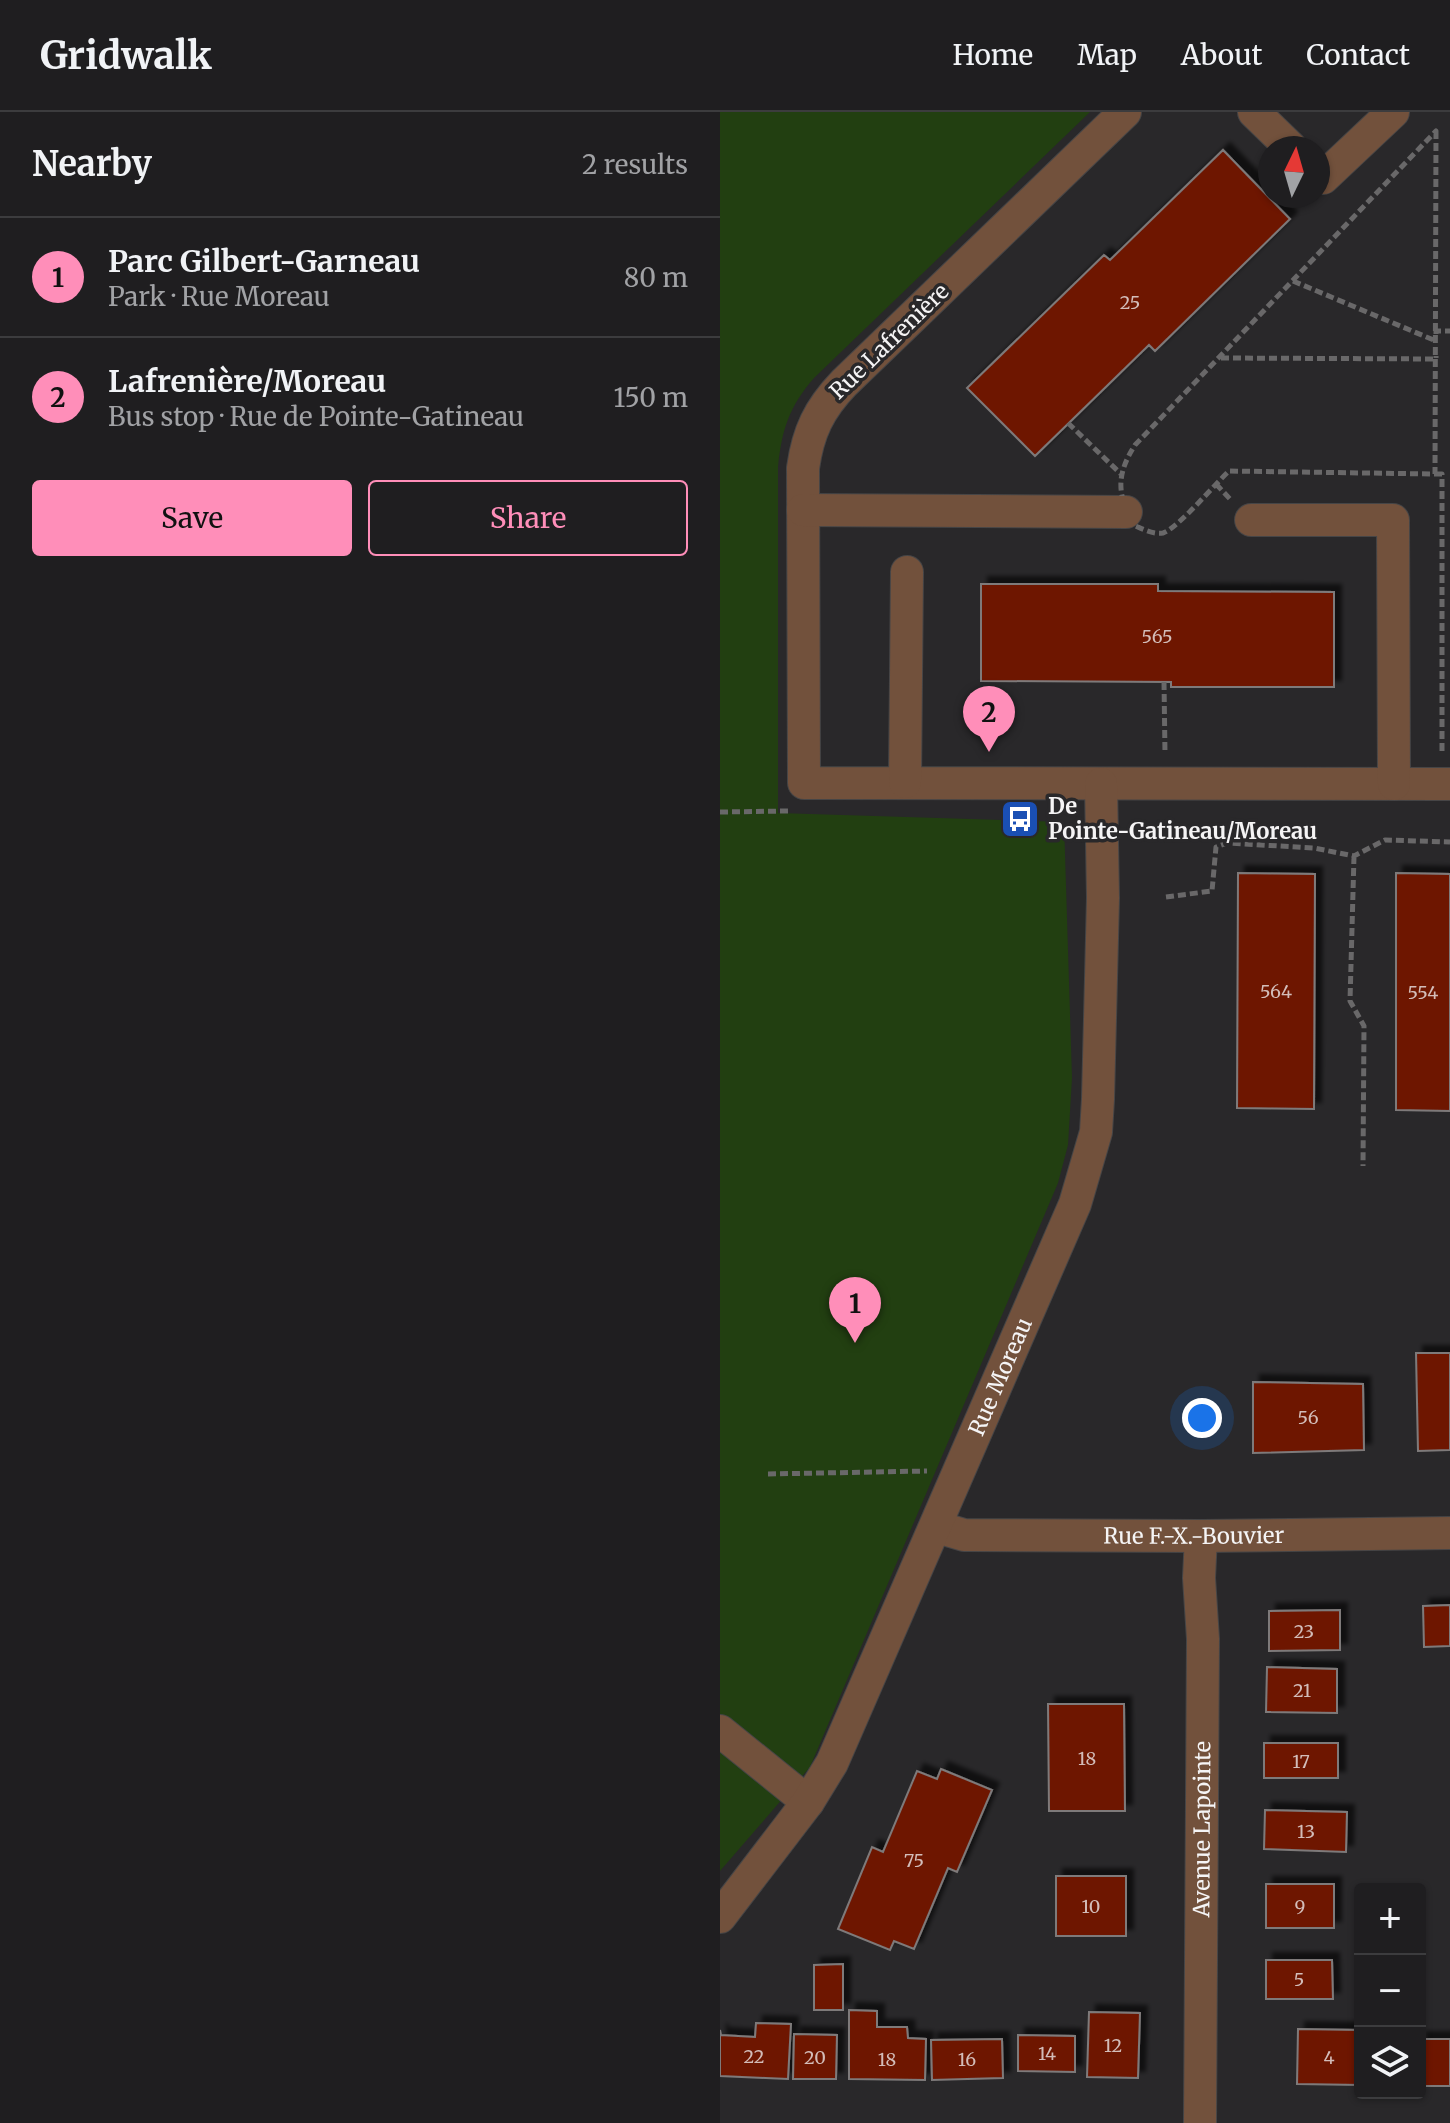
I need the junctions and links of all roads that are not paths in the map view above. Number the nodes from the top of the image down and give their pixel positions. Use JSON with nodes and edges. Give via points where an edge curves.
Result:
{"nodes":[{"id":1,"x":1125,"y":112,"type":"edge"},
{"id":2,"x":1393,"y":112,"type":"edge"},
{"id":3,"x":1261,"y":114,"type":"edge"},
{"id":4,"x":1280,"y":136,"type":"edge"},
{"id":5,"x":1330,"y":171,"type":"edge"},
{"id":6,"x":803,"y":510,"type":"junction"},
{"id":7,"x":1126,"y":512,"type":"road end"},
{"id":8,"x":1251,"y":520,"type":"dead end"},
{"id":9,"x":907,"y":572,"type":"dead end"},
{"id":10,"x":1446,"y":770,"type":"edge"},
{"id":11,"x":905,"y":782,"type":"junction"},
{"id":12,"x":1101,"y":784,"type":"junction"},
{"id":13,"x":1394,"y":784,"type":"junction"},
{"id":14,"x":937,"y":1527,"type":"junction"},
{"id":15,"x":1450,"y":1533,"type":"edge"},
{"id":16,"x":1201,"y":1536,"type":"junction"},
{"id":17,"x":720,"y":1731,"type":"edge"},
{"id":18,"x":808,"y":1802,"type":"junction"},
{"id":19,"x":720,"y":1917,"type":"edge"},
{"id":20,"x":1200,"y":2123,"type":"edge"}],
"edges":[{"from":1,"to":6,"type":"street","name":"Rue Lafrenière","via":[[826,402],[807,440]]},
{"from":2,"to":5,"type":"street"},
{"from":3,"to":4,"type":"street"},
{"from":6,"to":7,"type":"street"},
{"from":6,"to":11,"type":"street","name":"Rue Lafrenière","via":[[796,797]]},
{"from":8,"to":13,"type":"street","via":[[1393,520]]},
{"from":9,"to":11,"type":"street"},
{"from":10,"to":13,"type":"street"},
{"from":11,"to":12,"type":"street"},
{"from":12,"to":13,"type":"street"},
{"from":12,"to":14,"type":"street","name":"Rue Moreau","via":[[1100,1061],[1093,1142],[1075,1204]]},
{"from":14,"to":16,"type":"street","name":"Rue F.-X.-Bouvier","via":[[964,1535]]},
{"from":14,"to":18,"type":"street","name":"Rue Moreau","via":[[832,1763]]},
{"from":15,"to":16,"type":"street","name":"Rue F.-X.-Bouvier"},
{"from":16,"to":20,"type":"street","name":"Avenue Lapointe"},
{"from":17,"to":18,"type":"street"},
{"from":18,"to":19,"type":"street","name":"Rue Moreau"}]}
